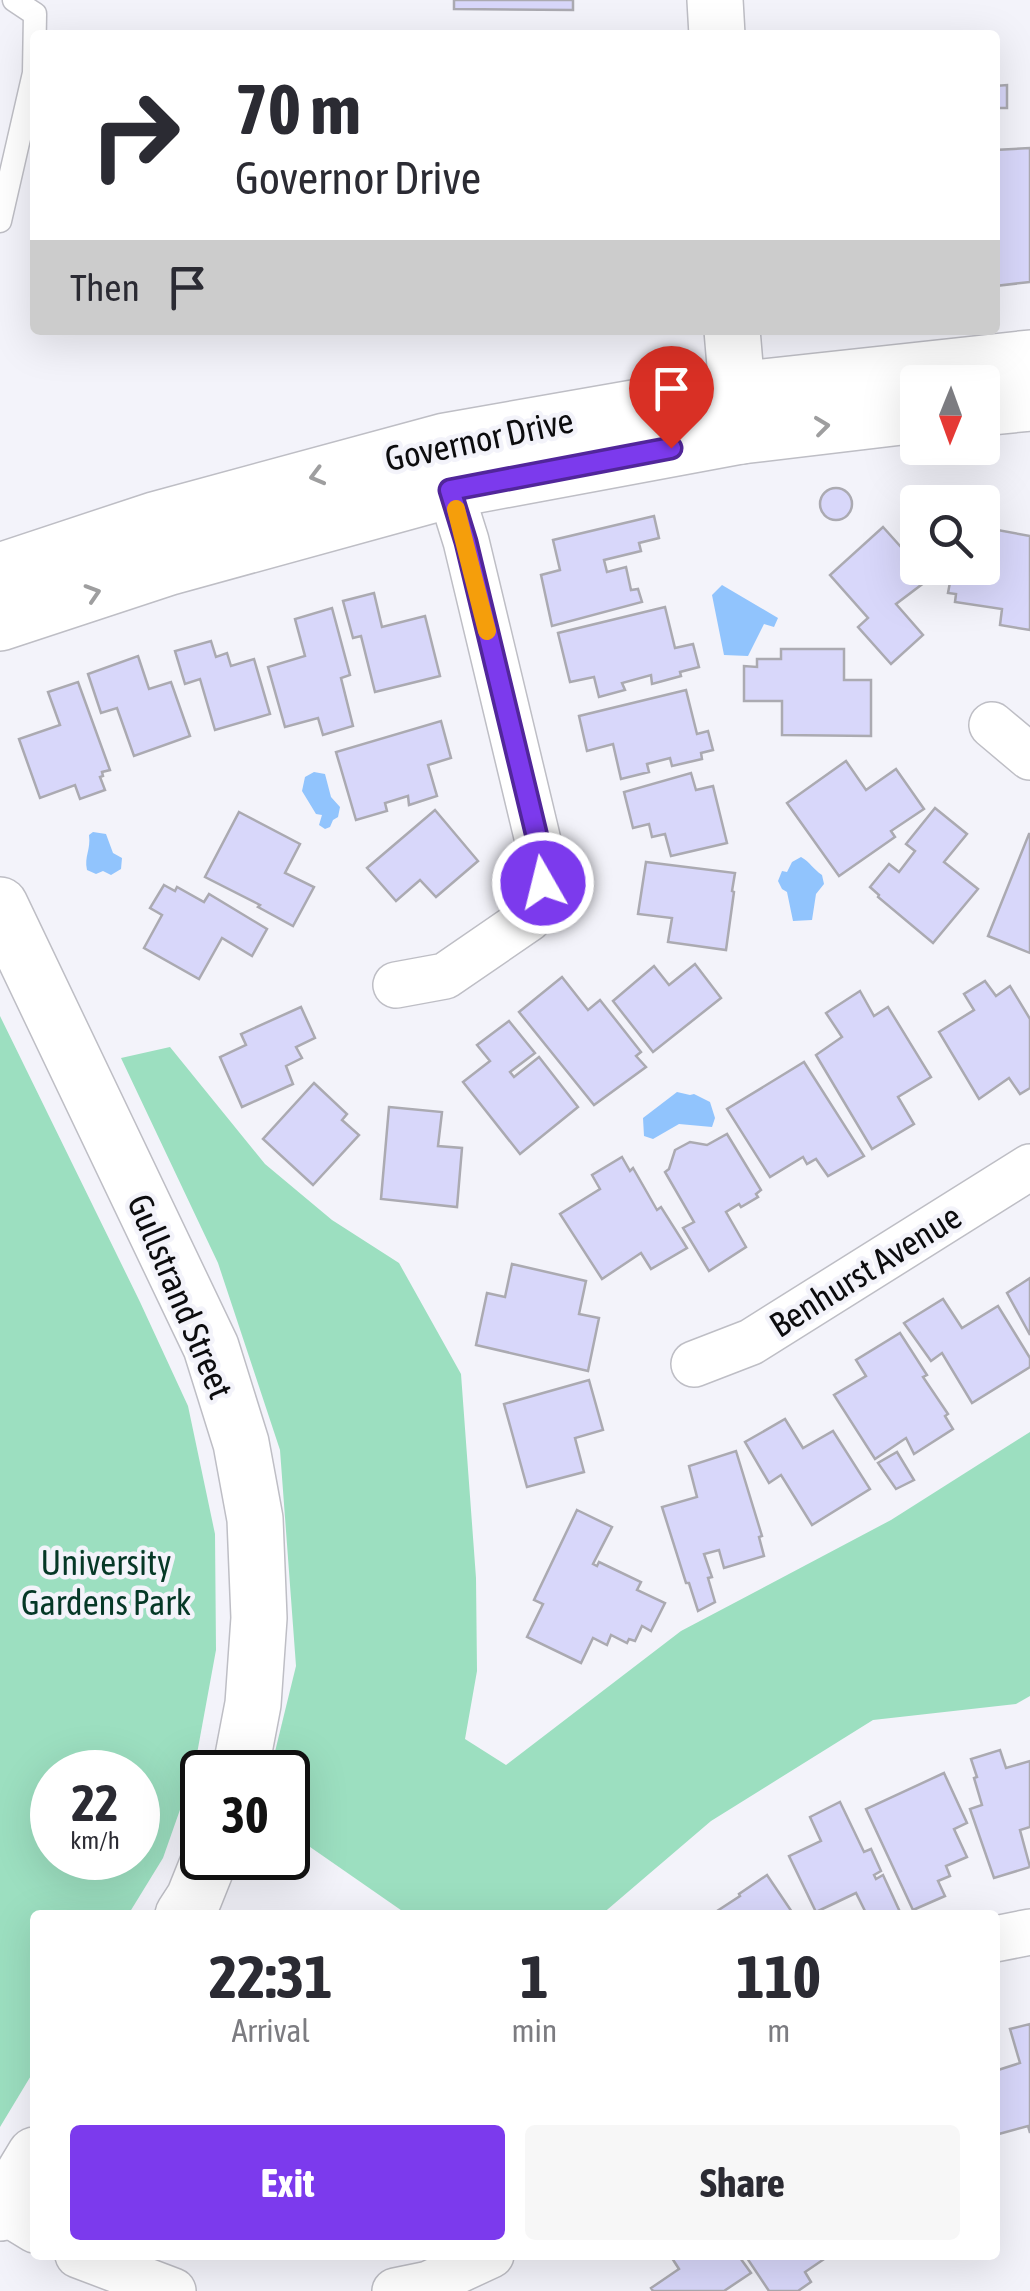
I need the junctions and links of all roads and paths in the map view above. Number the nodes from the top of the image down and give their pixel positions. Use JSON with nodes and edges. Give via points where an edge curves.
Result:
{"nodes":[{"id":1,"x":14,"y":0,"type":"edge"},
{"id":2,"x":715,"y":0,"type":"edge"},
{"id":3,"x":35,"y":30,"type":"edge"},
{"id":4,"x":716,"y":30,"type":"edge"},
{"id":5,"x":30,"y":90,"type":"edge"},
{"id":6,"x":0,"y":221,"type":"edge"},
{"id":7,"x":732,"y":335,"type":"edge"},
{"id":8,"x":1030,"y":358,"type":"edge"},
{"id":9,"x":1030,"y":403,"type":"edge"},
{"id":10,"x":1000,"y":406,"type":"edge"},
{"id":11,"x":738,"y":413,"type":"junction"},
{"id":12,"x":900,"y":415,"type":"edge"},
{"id":13,"x":448,"y":466,"type":"junction"},
{"id":14,"x":0,"y":571,"type":"edge"},
{"id":15,"x":0,"y":623,"type":"edge"},
{"id":16,"x":992,"y":725,"type":"dead end"},
{"id":17,"x":1030,"y":757,"type":"edge"},
{"id":18,"x":0,"y":904,"type":"edge"},
{"id":19,"x":396,"y":984,"type":"dead end"},
{"id":20,"x":1030,"y":1166,"type":"edge"},
{"id":21,"x":694,"y":1364,"type":"dead end"},
{"id":22,"x":244,"y":1750,"type":"edge"},
{"id":23,"x":201,"y":1880,"type":"edge"},
{"id":24,"x":186,"y":1910,"type":"edge"},
{"id":25,"x":1030,"y":1932,"type":"edge"},
{"id":26,"x":1000,"y":1938,"type":"edge"},
{"id":27,"x":30,"y":2169,"type":"edge"},
{"id":28,"x":12,"y":2218,"type":"edge"},
{"id":29,"x":91,"y":2260,"type":"edge"},
{"id":30,"x":480,"y":2260,"type":"edge"},
{"id":31,"x":173,"y":2291,"type":"edge"},
{"id":32,"x":395,"y":2291,"type":"edge"}],
"edges":[{"from":1,"to":3,"type":"lane","via":[[35,14]]},
{"from":2,"to":4,"type":"main road"},
{"from":5,"to":6,"type":"lane"},
{"from":7,"to":11,"type":"main road"},
{"from":8,"to":11,"type":"main road","name":"Governor Drive"},
{"from":9,"to":10,"type":"main road"},
{"from":11,"to":12,"type":"main road","name":"Governor Drive","one_way":true},
{"from":11,"to":13,"type":"main road","name":"Governor Drive","via":[[636,453]]},
{"from":13,"to":14,"type":"main road","name":"Governor Drive","one_way":true,"via":[[154,520]]},
{"from":15,"to":13,"type":"main road","name":"Governor Drive","one_way":true},
{"from":13,"to":19,"type":"street","via":[[543,883],[528,920],[445,976]]},
{"from":16,"to":17,"type":"street"},
{"from":18,"to":22,"type":"main road","name":"Gullstrand Street","via":[[211,1347],[240,1443],[255,1520],[260,1618]]},
{"from":20,"to":21,"type":"street","name":"Benhurst Avenue","via":[[751,1342]]},
{"from":23,"to":24,"type":"main road"},
{"from":25,"to":26,"type":"street"},
{"from":27,"to":28,"type":"main road"},
{"from":29,"to":31,"type":"street"},
{"from":30,"to":32,"type":"street","via":[[429,2284]]}]}
